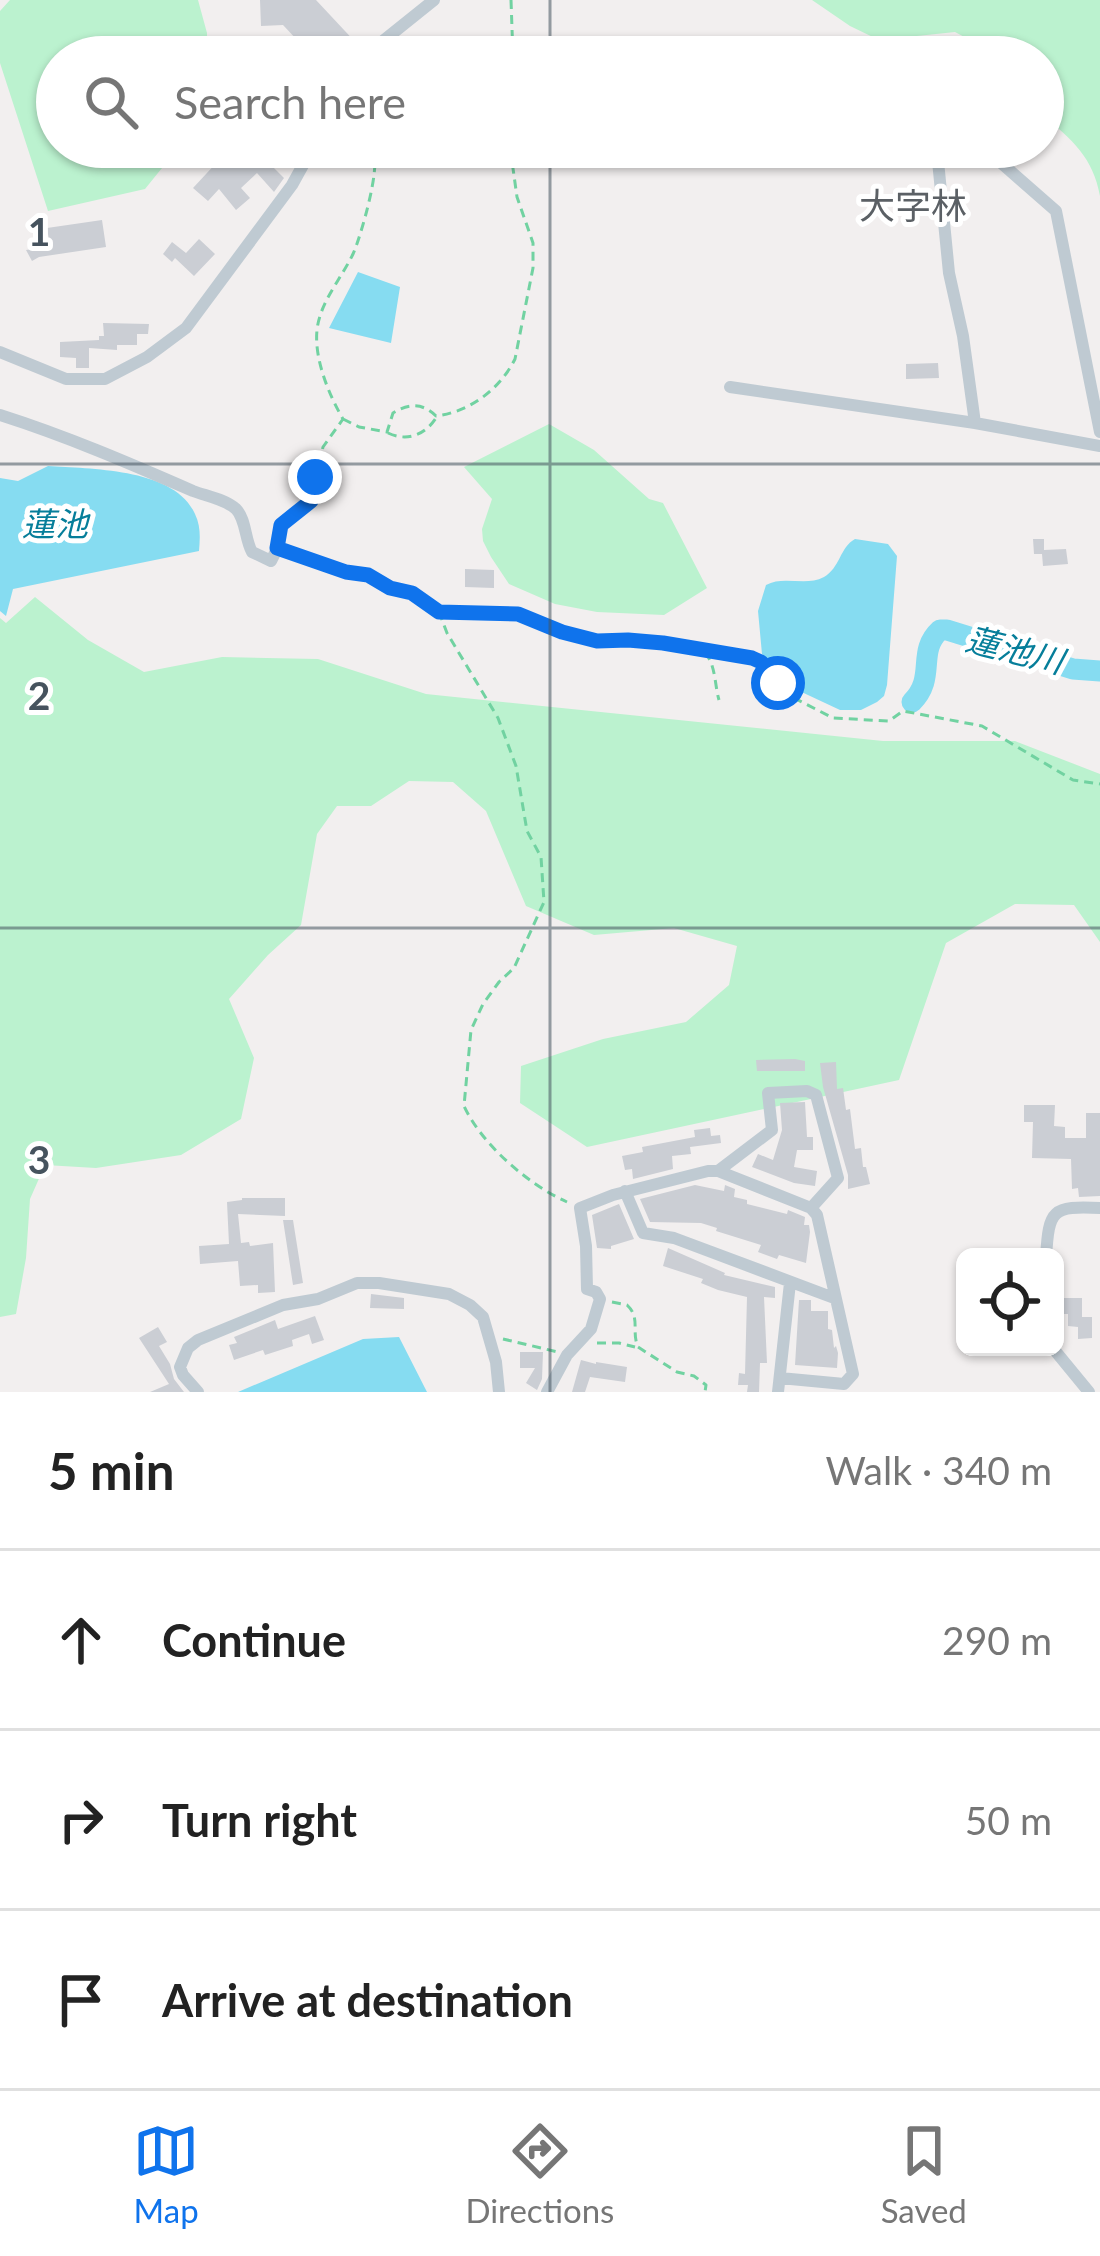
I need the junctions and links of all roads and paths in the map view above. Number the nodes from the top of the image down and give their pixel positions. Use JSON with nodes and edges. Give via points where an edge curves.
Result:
{"nodes":[{"id":1,"x":434,"y":0,"type":"edge"},
{"id":2,"x":511,"y":0,"type":"edge"},
{"id":3,"x":389,"y":36,"type":"edge"},
{"id":4,"x":513,"y":36,"type":"edge"},
{"id":5,"x":301,"y":168,"type":"edge"},
{"id":6,"x":374,"y":168,"type":"edge"},
{"id":7,"x":513,"y":168,"type":"edge"},
{"id":8,"x":939,"y":168,"type":"edge"},
{"id":9,"x":1007,"y":168,"type":"edge"},
{"id":10,"x":0,"y":352,"type":"edge"},
{"id":11,"x":730,"y":387,"type":"dead end"},
{"id":12,"x":0,"y":416,"type":"edge"},
{"id":13,"x":436,"y":416,"type":"junction"},
{"id":14,"x":343,"y":419,"type":"junction"},
{"id":15,"x":975,"y":423,"type":"junction"},
{"id":16,"x":387,"y":432,"type":"junction"},
{"id":17,"x":1100,"y":432,"type":"edge"},
{"id":18,"x":1100,"y":446,"type":"edge"},
{"id":19,"x":277,"y":548,"type":"junction"},
{"id":20,"x":439,"y":612,"type":"junction"},
{"id":21,"x":706,"y":651,"type":"junction"},
{"id":22,"x":719,"y":700,"type":"dead end"},
{"id":23,"x":1100,"y":784,"type":"edge"},
{"id":24,"x":718,"y":1171,"type":"junction"},
{"id":25,"x":625,"y":1192,"type":"junction"},
{"id":26,"x":580,"y":1208,"type":"junction"},
{"id":27,"x":811,"y":1208,"type":"junction"},
{"id":28,"x":1100,"y":1208,"type":"edge"},
{"id":29,"x":1047,"y":1248,"type":"edge"},
{"id":30,"x":790,"y":1283,"type":"junction"},
{"id":31,"x":835,"y":1298,"type":"junction"},
{"id":32,"x":600,"y":1299,"type":"junction"},
{"id":33,"x":489,"y":1336,"type":"junction"},
{"id":34,"x":638,"y":1347,"type":"junction"},
{"id":35,"x":572,"y":1350,"type":"junction"},
{"id":36,"x":1059,"y":1356,"type":"edge"},
{"id":37,"x":779,"y":1385,"type":"edge"},
{"id":38,"x":197,"y":1392,"type":"edge"},
{"id":39,"x":499,"y":1392,"type":"edge"},
{"id":40,"x":547,"y":1392,"type":"edge"},
{"id":41,"x":705,"y":1392,"type":"edge"},
{"id":42,"x":1089,"y":1392,"type":"edge"}],
"edges":[{"from":1,"to":3,"type":"street"},
{"from":2,"to":4,"type":"path"},
{"from":5,"to":10,"type":"street","via":[[186,328],[147,357],[104,380],[66,379]]},
{"from":6,"to":14,"type":"path","via":[[357,245],[316,335]]},
{"from":7,"to":13,"type":"path","via":[[533,243],[515,358],[462,412]]},
{"from":8,"to":15,"type":"street"},
{"from":9,"to":17,"type":"street","via":[[1056,211]]},
{"from":11,"to":15,"type":"street"},
{"from":12,"to":19,"type":"street","via":[[224,501],[241,516],[252,552],[271,561]]},
{"from":13,"to":16,"type":"path","via":[[414,436]]},
{"from":13,"to":16,"type":"path","via":[[408,406],[393,412]]},
{"from":14,"to":16,"type":"path"},
{"from":14,"to":19,"type":"path","via":[[323,446],[311,501],[281,525]]},
{"from":15,"to":18,"type":"street"},
{"from":19,"to":20,"type":"path","via":[[368,575]]},
{"from":20,"to":21,"type":"path","via":[[518,614],[597,641]]},
{"from":20,"to":26,"type":"path","via":[[506,735],[544,872],[540,915],[472,1030],[464,1106],[538,1189]]},
{"from":21,"to":22,"type":"path"},
{"from":21,"to":23,"type":"path","via":[[757,659],[794,698],[833,718],[889,721],[903,711],[982,726],[1073,780]]},
{"from":24,"to":25,"type":"street"},
{"from":24,"to":27,"type":"street"},
{"from":24,"to":27,"type":"street","via":[[772,1130],[768,1093],[807,1090],[838,1178]]},
{"from":25,"to":26,"type":"street"},
{"from":25,"to":30,"type":"street","via":[[643,1233]]},
{"from":26,"to":32,"type":"street","via":[[587,1289]]},
{"from":27,"to":31,"type":"street"},
{"from":28,"to":29,"type":"street","via":[[1058,1210]]},
{"from":30,"to":31,"type":"street"},
{"from":30,"to":37,"type":"street"},
{"from":31,"to":37,"type":"street","via":[[853,1374],[844,1384]]},
{"from":32,"to":34,"type":"path","via":[[631,1308]]},
{"from":32,"to":35,"type":"street","via":[[591,1329]]},
{"from":33,"to":35,"type":"path"},
{"from":33,"to":38,"type":"street","via":[[483,1317],[449,1294],[357,1283],[198,1340],[180,1367]]},
{"from":33,"to":39,"type":"street"},
{"from":34,"to":35,"type":"path","via":[[611,1342]]},
{"from":34,"to":41,"type":"path","via":[[702,1380]]},
{"from":35,"to":40,"type":"street"},
{"from":36,"to":42,"type":"street"}]}
